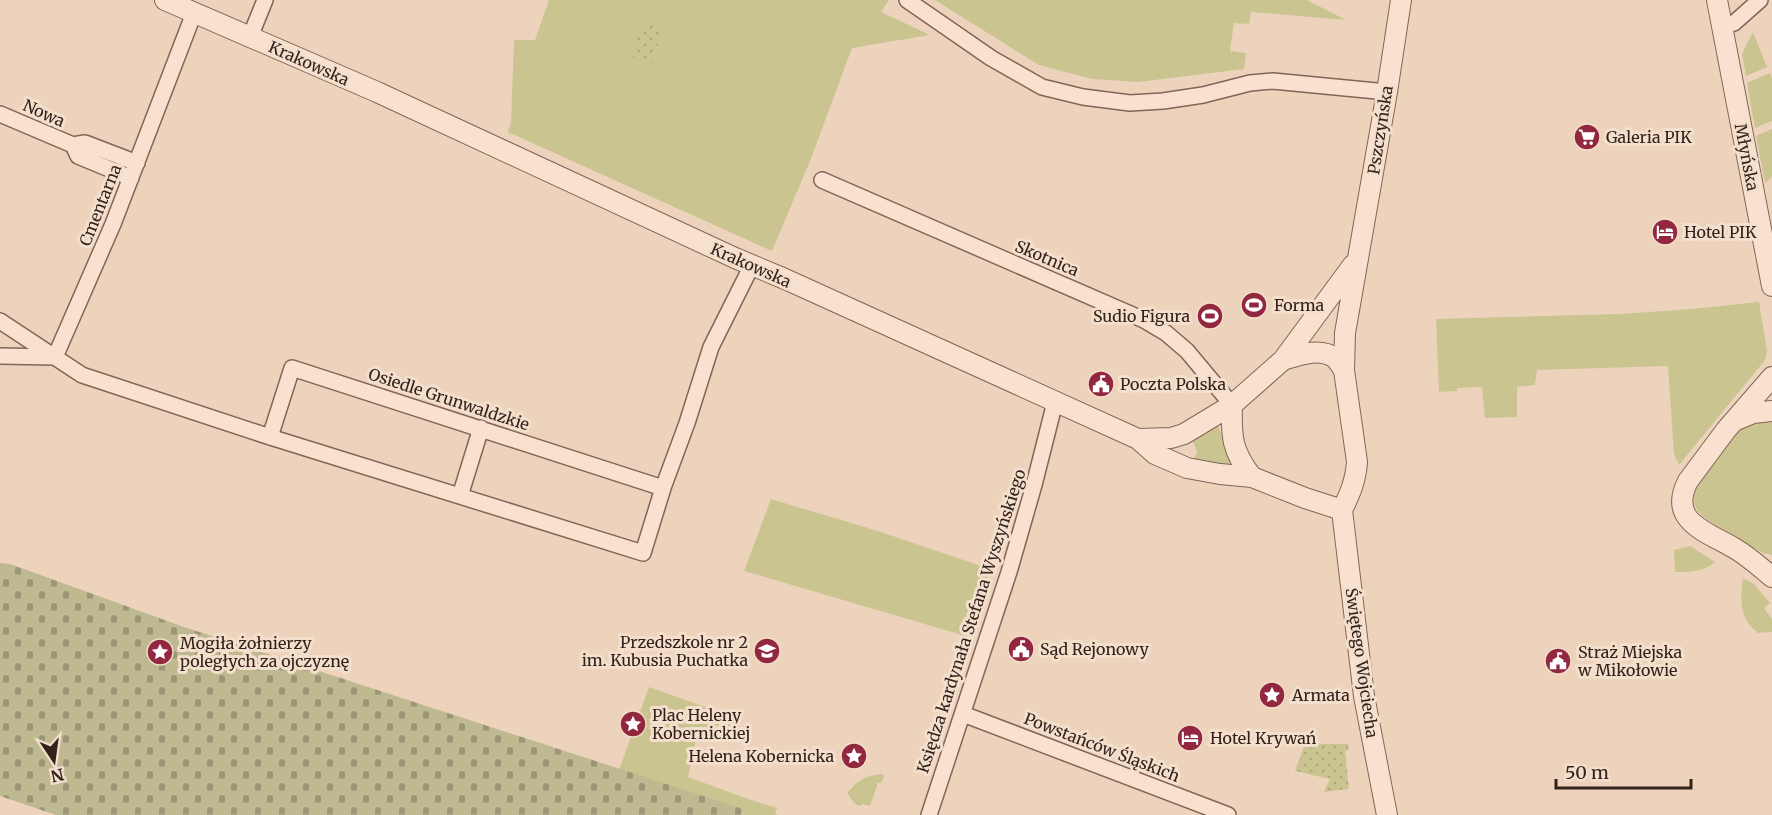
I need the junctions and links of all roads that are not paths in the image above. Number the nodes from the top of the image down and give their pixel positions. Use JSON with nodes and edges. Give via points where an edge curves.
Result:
{"nodes":[{"id":1,"x":165,"y":0,"type":"edge"},
{"id":2,"x":265,"y":0,"type":"edge"},
{"id":3,"x":907,"y":0,"type":"edge"},
{"id":4,"x":1401,"y":0,"type":"edge"},
{"id":5,"x":1760,"y":0,"type":"edge"},
{"id":6,"x":1718,"y":10,"type":"edge"},
{"id":7,"x":194,"y":13,"type":"junction"},
{"id":8,"x":250,"y":37,"type":"junction"},
{"id":9,"x":1387,"y":92,"type":"junction"},
{"id":10,"x":0,"y":114,"type":"edge"},
{"id":11,"x":73,"y":146,"type":"junction"},
{"id":12,"x":137,"y":163,"type":"junction"},
{"id":13,"x":131,"y":178,"type":"junction"},
{"id":14,"x":822,"y":180,"type":"dead end"},
{"id":15,"x":1357,"y":260,"type":"junction"},
{"id":16,"x":752,"y":265,"type":"junction"},
{"id":17,"x":1772,"y":286,"type":"edge"},
{"id":18,"x":0,"y":321,"type":"edge"},
{"id":19,"x":0,"y":356,"type":"edge"},
{"id":20,"x":55,"y":357,"type":"junction"},
{"id":21,"x":1282,"y":360,"type":"junction"},
{"id":22,"x":1344,"y":370,"type":"junction"},
{"id":23,"x":1772,"y":377,"type":"edge"},
{"id":24,"x":1055,"y":402,"type":"junction"},
{"id":25,"x":1232,"y":405,"type":"junction"},
{"id":26,"x":1772,"y":411,"type":"edge"},
{"id":27,"x":1734,"y":421,"type":"junction"},
{"id":28,"x":481,"y":428,"type":"junction"},
{"id":29,"x":270,"y":437,"type":"junction"},
{"id":30,"x":1138,"y":439,"type":"junction"},
{"id":31,"x":1252,"y":477,"type":"junction"},
{"id":32,"x":663,"y":488,"type":"junction"},
{"id":33,"x":460,"y":496,"type":"junction"},
{"id":34,"x":1342,"y":510,"type":"junction"},
{"id":35,"x":1750,"y":559,"type":"junction"},
{"id":36,"x":1772,"y":562,"type":"edge"},
{"id":37,"x":1772,"y":577,"type":"edge"},
{"id":38,"x":963,"y":714,"type":"junction"},
{"id":39,"x":929,"y":815,"type":"edge"},
{"id":40,"x":1228,"y":815,"type":"edge"},
{"id":41,"x":1387,"y":815,"type":"edge"}],
"edges":[{"from":1,"to":7,"type":"street","name":"Krakowska"},
{"from":2,"to":8,"type":"street"},
{"from":3,"to":9,"type":"street","via":[[991,58],[1042,87],[1083,97],[1130,103],[1163,101],[1273,81]]},
{"from":4,"to":9,"type":"street","name":"Pszczyńska"},
{"from":5,"to":6,"type":"street","name":"Młyńska","via":[[1734,22]]},
{"from":6,"to":17,"type":"street","name":"Młyńska"},
{"from":7,"to":8,"type":"street","name":"Krakowska"},
{"from":7,"to":12,"type":"street","name":"Cmentarna"},
{"from":8,"to":16,"type":"street","name":"Krakowska"},
{"from":9,"to":15,"type":"street","name":"Pszczyńska"},
{"from":10,"to":11,"type":"street","name":"Nowa"},
{"from":11,"to":12,"type":"street","name":"Nowa","via":[[85,143]]},
{"from":11,"to":13,"type":"street","name":"Nowa","via":[[78,156]]},
{"from":12,"to":13,"type":"street","name":"Cmentarna"},
{"from":13,"to":20,"type":"street","name":"Cmentarna"},
{"from":14,"to":25,"type":"street","name":"Skotnica","via":[[1144,320],[1187,351]]},
{"from":15,"to":21,"type":"street","name":"Pszczyńska"},
{"from":15,"to":22,"type":"street","name":"Pszczyńska","via":[[1345,333]]},
{"from":16,"to":24,"type":"street","name":"Krakowska"},
{"from":16,"to":32,"type":"street","via":[[711,347]]},
{"from":18,"to":20,"type":"street"},
{"from":19,"to":20,"type":"street"},
{"from":20,"to":29,"type":"street","via":[[82,375]]},
{"from":21,"to":22,"type":"street","via":[[1323,352],[1336,358]]},
{"from":21,"to":25,"type":"street","name":"Pszczyńska"},
{"from":22,"to":34,"type":"street","name":"Pszczyńska","via":[[1357,462],[1353,488]]},
{"from":23,"to":27,"type":"street"},
{"from":24,"to":30,"type":"street","name":"Krakowska"},
{"from":24,"to":38,"type":"street","name":"Księdza kardynała Stefana Wyszyńskiego","via":[[1009,572]]},
{"from":25,"to":30,"type":"street","name":"Pszczyńska","via":[[1184,434]]},
{"from":25,"to":31,"type":"street","via":[[1233,441]]},
{"from":26,"to":27,"type":"street"},
{"from":27,"to":35,"type":"street","via":[[1688,481],[1681,504],[1702,531]]},
{"from":28,"to":29,"type":"street","name":"Osiedle Grunwaldzkie","via":[[292,368]]},
{"from":28,"to":32,"type":"street","name":"Osiedle Grunwaldzkie"},
{"from":28,"to":33,"type":"street"},
{"from":29,"to":33,"type":"street"},
{"from":30,"to":31,"type":"street","name":"Krakowska","via":[[1155,454],[1187,468]]},
{"from":31,"to":34,"type":"street","name":"Krakowska"},
{"from":32,"to":33,"type":"street","via":[[643,553]]},
{"from":34,"to":41,"type":"street","name":"Świętego Wojciecha","via":[[1365,696]]},
{"from":35,"to":36,"type":"street"},
{"from":35,"to":37,"type":"street"},
{"from":38,"to":39,"type":"street","name":"Księdza kardynała Stefana Wyszyńskiego"},
{"from":38,"to":40,"type":"street","name":"Powstańców Śląskich"}]}
